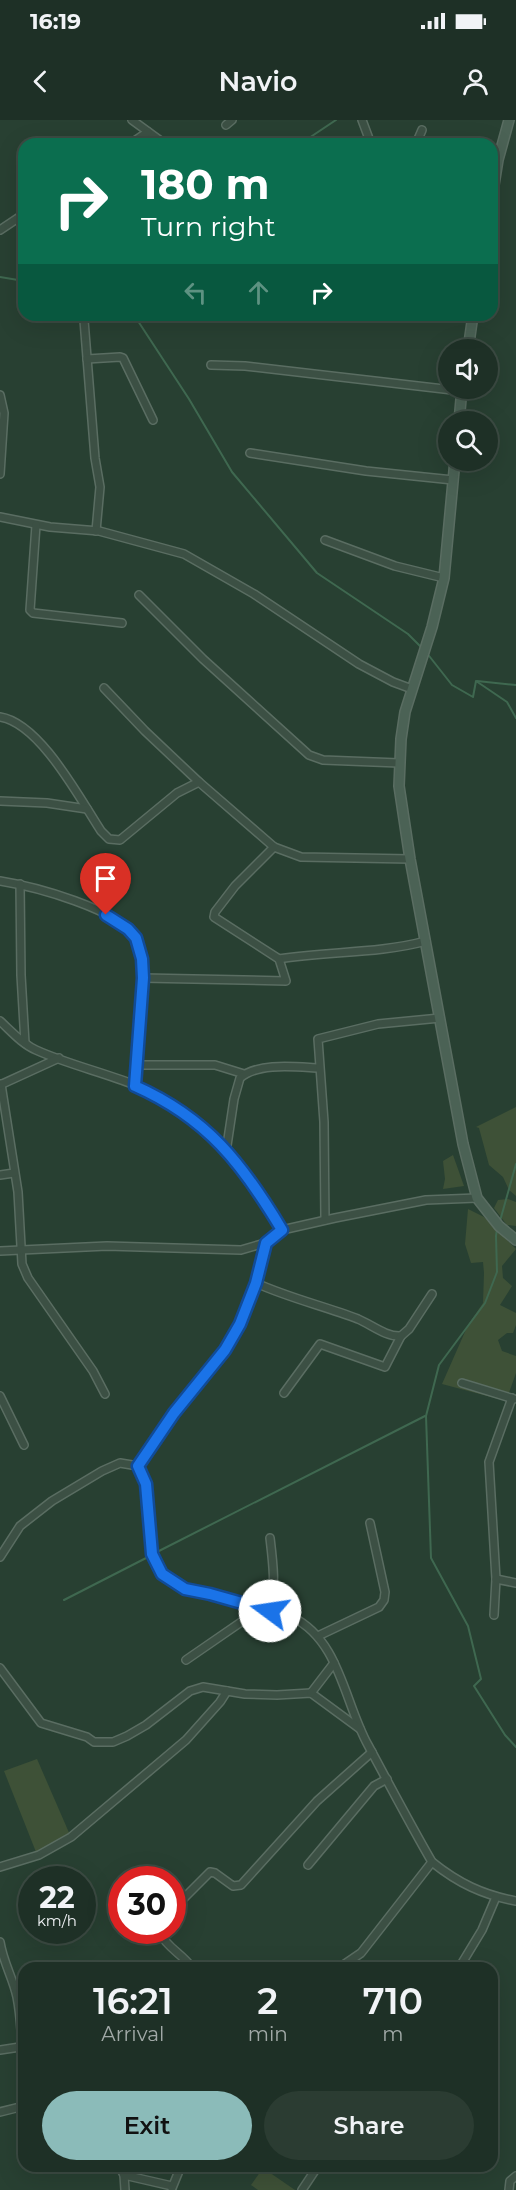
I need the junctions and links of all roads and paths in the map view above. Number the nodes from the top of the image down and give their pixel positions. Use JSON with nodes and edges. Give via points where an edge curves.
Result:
{"nodes":[{"id":1,"x":132,"y":120,"type":"edge"},
{"id":2,"x":363,"y":120,"type":"edge"},
{"id":3,"x":509,"y":120,"type":"edge"},
{"id":4,"x":422,"y":130,"type":"dead end"},
{"id":5,"x":148,"y":132,"type":"junction"},
{"id":6,"x":139,"y":138,"type":"edge"},
{"id":7,"x":156,"y":138,"type":"edge"},
{"id":8,"x":369,"y":138,"type":"edge"},
{"id":9,"x":419,"y":138,"type":"edge"},
{"id":10,"x":498,"y":160,"type":"edge"},
{"id":11,"x":18,"y":218,"type":"edge"},
{"id":12,"x":0,"y":230,"type":"edge"},
{"id":13,"x":84,"y":321,"type":"edge"},
{"id":14,"x":472,"y":321,"type":"edge"},
{"id":15,"x":470,"y":339,"type":"edge"},
{"id":16,"x":87,"y":359,"type":"junction"},
{"id":17,"x":211,"y":365,"type":"dead end"},
{"id":18,"x":438,"y":387,"type":"edge"},
{"id":19,"x":0,"y":395,"type":"edge"},
{"id":20,"x":153,"y":420,"type":"dead end"},
{"id":21,"x":250,"y":453,"type":"dead end"},
{"id":22,"x":454,"y":471,"type":"edge"},
{"id":23,"x":0,"y":474,"type":"edge"},
{"id":24,"x":453,"y":480,"type":"junction"},
{"id":25,"x":0,"y":517,"type":"edge"},
{"id":26,"x":36,"y":525,"type":"junction"},
{"id":27,"x":96,"y":531,"type":"junction"},
{"id":28,"x":325,"y":540,"type":"dead end"},
{"id":29,"x":444,"y":578,"type":"junction"},
{"id":30,"x":139,"y":595,"type":"dead end"},
{"id":31,"x":122,"y":623,"type":"dead end"},
{"id":32,"x":104,"y":688,"type":"dead end"},
{"id":33,"x":412,"y":689,"type":"junction"},
{"id":34,"x":0,"y":717,"type":"edge"},
{"id":35,"x":399,"y":763,"type":"junction"},
{"id":36,"x":199,"y":782,"type":"junction"},
{"id":37,"x":0,"y":801,"type":"edge"},
{"id":38,"x":87,"y":809,"type":"junction"},
{"id":39,"x":274,"y":848,"type":"junction"},
{"id":40,"x":410,"y":860,"type":"junction"},
{"id":41,"x":0,"y":881,"type":"edge"},
{"id":42,"x":20,"y":884,"type":"junction"},
{"id":43,"x":426,"y":941,"type":"junction"},
{"id":44,"x":279,"y":959,"type":"junction"},
{"id":45,"x":143,"y":978,"type":"junction"},
{"id":46,"x":440,"y":1018,"type":"junction"},
{"id":47,"x":0,"y":1021,"type":"edge"},
{"id":48,"x":25,"y":1043,"type":"junction"},
{"id":49,"x":59,"y":1058,"type":"junction"},
{"id":50,"x":137,"y":1065,"type":"junction"},
{"id":51,"x":319,"y":1068,"type":"junction"},
{"id":52,"x":244,"y":1074,"type":"junction"},
{"id":53,"x":1,"y":1084,"type":"edge"},
{"id":54,"x":135,"y":1086,"type":"junction"},
{"id":55,"x":226,"y":1152,"type":"junction"},
{"id":56,"x":14,"y":1173,"type":"junction"},
{"id":57,"x":0,"y":1175,"type":"edge"},
{"id":58,"x":477,"y":1198,"type":"junction"},
{"id":59,"x":325,"y":1220,"type":"junction"},
{"id":60,"x":282,"y":1230,"type":"junction"},
{"id":61,"x":515,"y":1237,"type":"edge"},
{"id":62,"x":266,"y":1243,"type":"junction"},
{"id":63,"x":20,"y":1250,"type":"junction"},
{"id":64,"x":0,"y":1251,"type":"edge"},
{"id":65,"x":256,"y":1283,"type":"junction"},
{"id":66,"x":432,"y":1294,"type":"dead end"},
{"id":67,"x":401,"y":1336,"type":"junction"},
{"id":68,"x":462,"y":1383,"type":"dead end"},
{"id":69,"x":284,"y":1393,"type":"dead end"},
{"id":70,"x":105,"y":1394,"type":"dead end"},
{"id":71,"x":0,"y":1396,"type":"edge"},
{"id":72,"x":514,"y":1399,"type":"edge"},
{"id":73,"x":24,"y":1445,"type":"dead end"},
{"id":74,"x":138,"y":1466,"type":"junction"},
{"id":75,"x":370,"y":1523,"type":"dead end"},
{"id":76,"x":270,"y":1538,"type":"dead end"},
{"id":77,"x":0,"y":1557,"type":"edge"},
{"id":78,"x":496,"y":1579,"type":"junction"},
{"id":79,"x":516,"y":1583,"type":"edge"},
{"id":80,"x":260,"y":1610,"type":"junction"},
{"id":81,"x":270,"y":1611,"type":"junction"},
{"id":82,"x":494,"y":1615,"type":"dead end"},
{"id":83,"x":318,"y":1636,"type":"junction"},
{"id":84,"x":186,"y":1660,"type":"dead end"},
{"id":85,"x":334,"y":1663,"type":"junction"},
{"id":86,"x":0,"y":1668,"type":"edge"},
{"id":87,"x":227,"y":1691,"type":"junction"},
{"id":88,"x":311,"y":1693,"type":"junction"},
{"id":89,"x":361,"y":1730,"type":"junction"},
{"id":90,"x":372,"y":1752,"type":"junction"},
{"id":91,"x":387,"y":1779,"type":"junction"},
{"id":92,"x":432,"y":1862,"type":"junction"},
{"id":93,"x":308,"y":1865,"type":"dead end"},
{"id":94,"x":0,"y":1867,"type":"edge"},
{"id":95,"x":186,"y":1896,"type":"edge"},
{"id":96,"x":496,"y":1897,"type":"junction"},
{"id":97,"x":516,"y":1901,"type":"edge"},
{"id":98,"x":0,"y":1942,"type":"edge"},
{"id":99,"x":166,"y":1944,"type":"edge"},
{"id":100,"x":1,"y":1951,"type":"edge"},
{"id":101,"x":188,"y":1962,"type":"edge"},
{"id":102,"x":347,"y":1962,"type":"edge"},
{"id":103,"x":463,"y":1962,"type":"edge"},
{"id":104,"x":18,"y":1996,"type":"edge"},
{"id":105,"x":18,"y":2047,"type":"edge"},
{"id":106,"x":0,"y":2050,"type":"edge"},
{"id":107,"x":18,"y":2108,"type":"edge"},
{"id":108,"x":0,"y":2112,"type":"edge"},
{"id":109,"x":122,"y":2172,"type":"edge"},
{"id":110,"x":179,"y":2172,"type":"edge"},
{"id":111,"x":314,"y":2172,"type":"edge"},
{"id":112,"x":124,"y":2175,"type":"junction"},
{"id":113,"x":516,"y":2176,"type":"edge"},
{"id":114,"x":172,"y":2188,"type":"edge"},
{"id":115,"x":125,"y":2190,"type":"edge"},
{"id":116,"x":302,"y":2190,"type":"edge"},
{"id":117,"x":509,"y":2190,"type":"edge"}],
"edges":[{"from":1,"to":5,"type":"street"},
{"from":2,"to":8,"type":"street"},
{"from":3,"to":10,"type":"main road"},
{"from":4,"to":9,"type":"street"},
{"from":5,"to":6,"type":"street"},
{"from":5,"to":7,"type":"street"},
{"from":11,"to":12,"type":"street"},
{"from":13,"to":16,"type":"street"},
{"from":14,"to":15,"type":"main road"},
{"from":16,"to":20,"type":"street","via":[[123,358]]},
{"from":16,"to":27,"type":"street","via":[[94,458],[100,479]]},
{"from":17,"to":18,"type":"street"},
{"from":19,"to":23,"type":"street","via":[[4,413]]},
{"from":21,"to":24,"type":"street"},
{"from":22,"to":24,"type":"main road"},
{"from":24,"to":29,"type":"main road"},
{"from":25,"to":26,"type":"street"},
{"from":26,"to":27,"type":"street"},
{"from":26,"to":31,"type":"street","via":[[30,610]]},
{"from":27,"to":33,"type":"street","via":[[184,554],[254,594],[359,664]]},
{"from":28,"to":29,"type":"street","via":[[395,566]]},
{"from":29,"to":33,"type":"main road"},
{"from":30,"to":35,"type":"street","via":[[309,755],[323,760]]},
{"from":32,"to":36,"type":"street"},
{"from":33,"to":35,"type":"main road"},
{"from":34,"to":38,"type":"street","via":[[28,731],[48,751]]},
{"from":35,"to":40,"type":"main road"},
{"from":36,"to":38,"type":"street","via":[[177,793],[120,840],[109,839]]},
{"from":36,"to":39,"type":"street"},
{"from":37,"to":38,"type":"street","via":[[46,802]]},
{"from":39,"to":40,"type":"street","via":[[301,857]]},
{"from":39,"to":44,"type":"street","via":[[235,886],[214,917]]},
{"from":40,"to":43,"type":"main road"},
{"from":41,"to":42,"type":"street"},
{"from":42,"to":45,"type":"street","via":[[72,900],[128,929],[136,938]]},
{"from":42,"to":48,"type":"street"},
{"from":43,"to":44,"type":"street","via":[[391,949]]},
{"from":43,"to":46,"type":"main road"},
{"from":44,"to":45,"type":"street","via":[[286,981]]},
{"from":45,"to":50,"type":"street"},
{"from":46,"to":51,"type":"street","via":[[378,1024],[320,1037]]},
{"from":46,"to":58,"type":"main road"},
{"from":47,"to":48,"type":"street"},
{"from":48,"to":49,"type":"street"},
{"from":49,"to":53,"type":"street"},
{"from":49,"to":54,"type":"street"},
{"from":50,"to":52,"type":"street","via":[[215,1065]]},
{"from":50,"to":54,"type":"street"},
{"from":51,"to":52,"type":"street","via":[[278,1066]]},
{"from":51,"to":59,"type":"street"},
{"from":52,"to":55,"type":"street","via":[[234,1099]]},
{"from":53,"to":56,"type":"street"},
{"from":54,"to":55,"type":"street","via":[[180,1109]]},
{"from":55,"to":60,"type":"street","via":[[257,1188]]},
{"from":56,"to":57,"type":"street"},
{"from":56,"to":63,"type":"street"},
{"from":58,"to":59,"type":"street","via":[[426,1200]]},
{"from":58,"to":61,"type":"main road","via":[[499,1226]]},
{"from":59,"to":60,"type":"street"},
{"from":60,"to":62,"type":"street"},
{"from":62,"to":63,"type":"street","via":[[222,1251],[107,1246]]},
{"from":62,"to":65,"type":"street"},
{"from":63,"to":64,"type":"street"},
{"from":63,"to":70,"type":"street","via":[[28,1278]]},
{"from":65,"to":67,"type":"street","via":[[283,1296],[359,1319],[394,1337]]},
{"from":65,"to":74,"type":"street","via":[[225,1350]]},
{"from":66,"to":67,"type":"street"},
{"from":67,"to":69,"type":"street","via":[[385,1367],[320,1344]]},
{"from":68,"to":72,"type":"street"},
{"from":71,"to":73,"type":"street"},
{"from":72,"to":78,"type":"street","via":[[489,1462]]},
{"from":74,"to":77,"type":"street","via":[[120,1463],[52,1501],[21,1527]]},
{"from":74,"to":80,"type":"street","via":[[146,1484],[152,1554],[162,1574],[185,1589]]},
{"from":75,"to":83,"type":"street","via":[[384,1600],[379,1607]]},
{"from":76,"to":81,"type":"street","via":[[275,1581]]},
{"from":78,"to":79,"type":"street"},
{"from":78,"to":82,"type":"street"},
{"from":80,"to":81,"type":"street"},
{"from":80,"to":84,"type":"street"},
{"from":81,"to":83,"type":"street","via":[[305,1623]]},
{"from":83,"to":85,"type":"street"},
{"from":85,"to":88,"type":"street"},
{"from":85,"to":89,"type":"street"},
{"from":86,"to":87,"type":"street","via":[[41,1723],[94,1742],[113,1742],[127,1736],[190,1691],[203,1687]]},
{"from":87,"to":88,"type":"street"},
{"from":87,"to":94,"type":"street","via":[[186,1740],[71,1838],[39,1855]]},
{"from":88,"to":89,"type":"street"},
{"from":89,"to":90,"type":"street"},
{"from":90,"to":91,"type":"street"},
{"from":90,"to":95,"type":"street","via":[[317,1801],[242,1885],[233,1886],[210,1872]]},
{"from":91,"to":92,"type":"street"},
{"from":91,"to":93,"type":"street","via":[[374,1786]]},
{"from":92,"to":96,"type":"street","via":[[467,1887]]},
{"from":92,"to":102,"type":"street","via":[[360,1953]]},
{"from":96,"to":97,"type":"street"},
{"from":96,"to":103,"type":"street"},
{"from":98,"to":100,"type":"street"},
{"from":99,"to":101,"type":"street"},
{"from":100,"to":104,"type":"street"},
{"from":105,"to":106,"type":"street"},
{"from":107,"to":108,"type":"street"},
{"from":109,"to":112,"type":"street"},
{"from":110,"to":114,"type":"street"},
{"from":111,"to":116,"type":"street"},
{"from":112,"to":114,"type":"street"},
{"from":112,"to":115,"type":"street"},
{"from":113,"to":117,"type":"street","via":[[510,2181]]}]}
